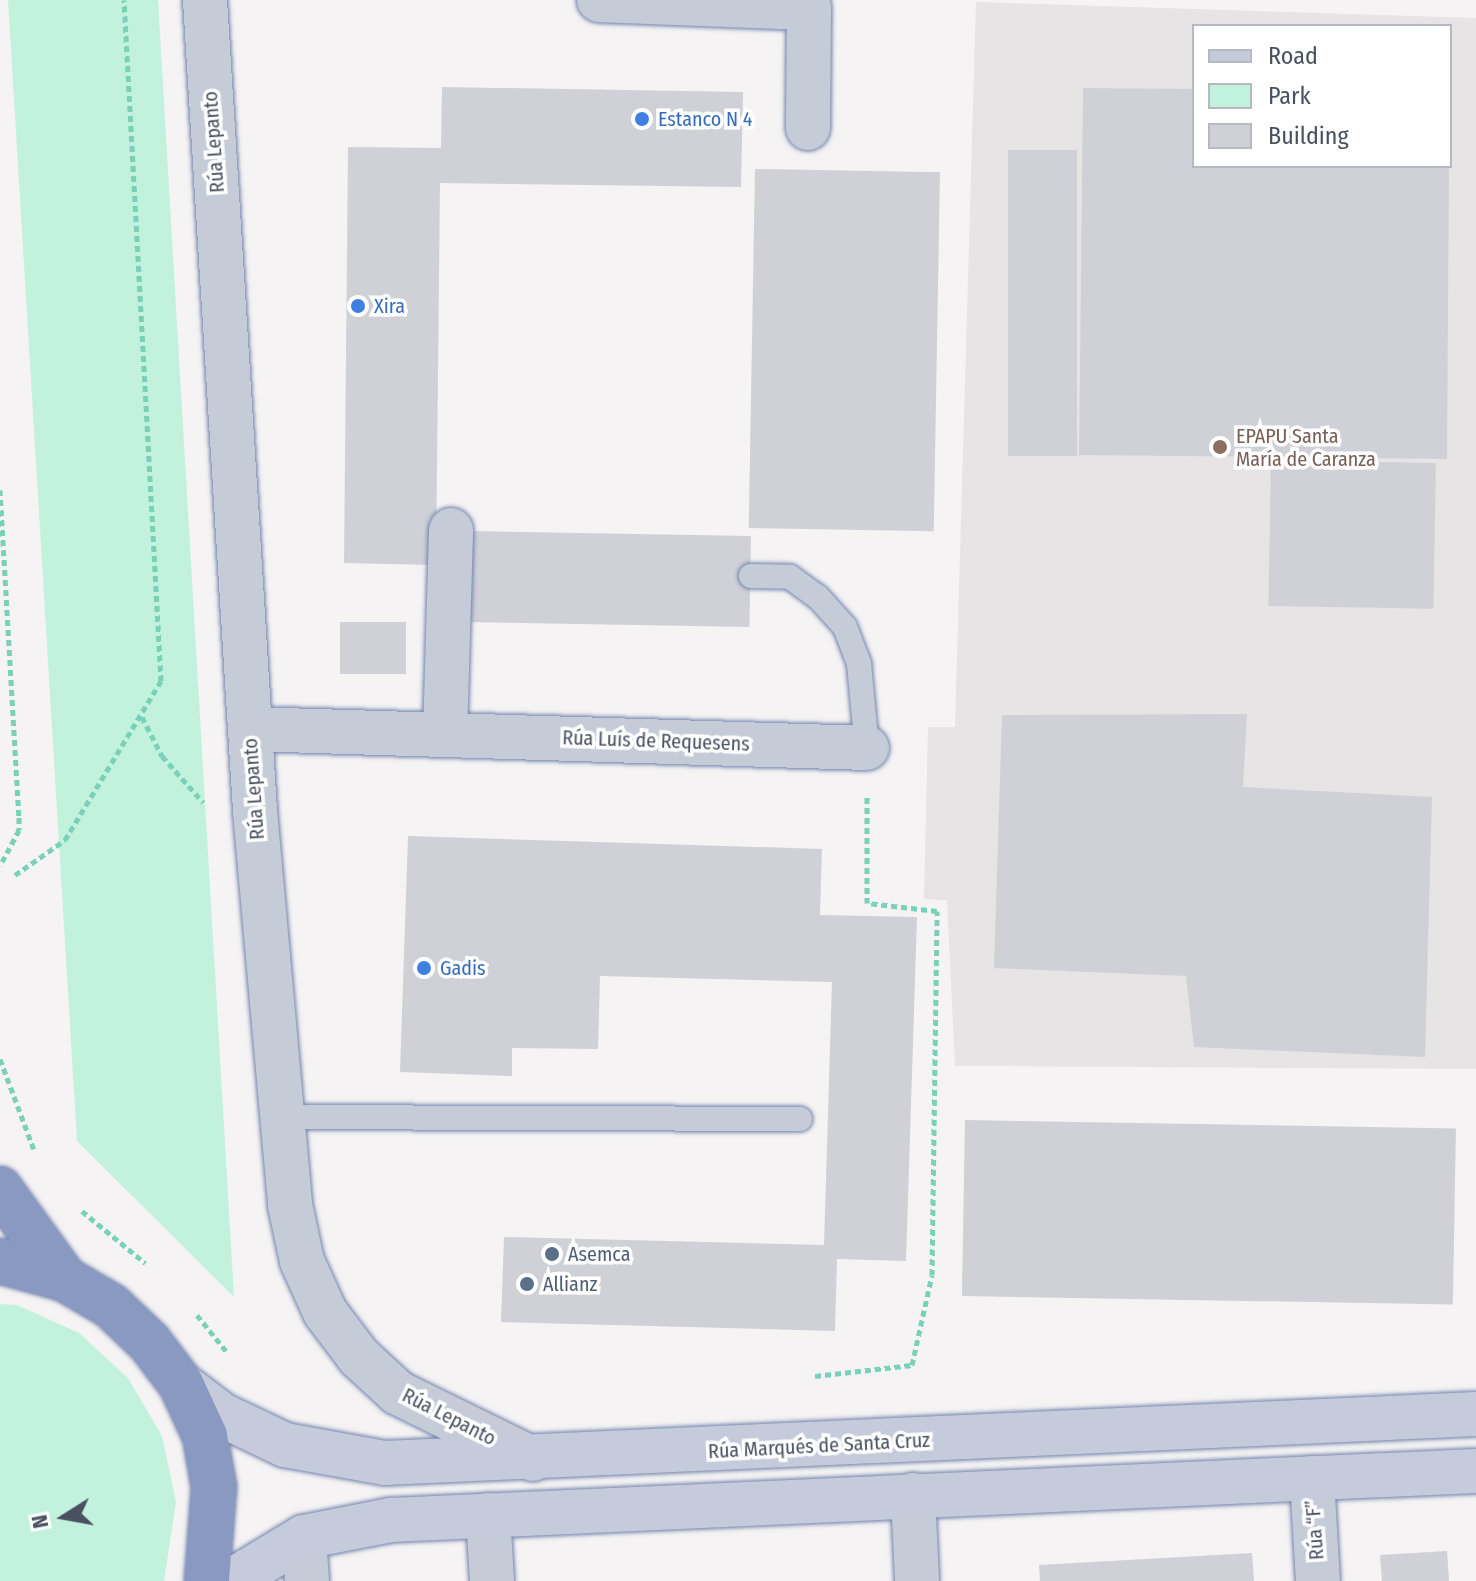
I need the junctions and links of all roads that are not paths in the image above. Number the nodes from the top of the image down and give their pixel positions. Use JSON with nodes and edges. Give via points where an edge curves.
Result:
{"nodes":[{"id":1,"x":205,"y":0,"type":"edge"},
{"id":2,"x":599,"y":0,"type":"edge"},
{"id":3,"x":619,"y":0,"type":"edge"},
{"id":4,"x":808,"y":128,"type":"dead end"},
{"id":5,"x":451,"y":530,"type":"dead end"},
{"id":6,"x":751,"y":576,"type":"dead end"},
{"id":7,"x":250,"y":729,"type":"junction"},
{"id":8,"x":445,"y":735,"type":"junction"},
{"id":9,"x":867,"y":748,"type":"joint"},
{"id":10,"x":282,"y":1117,"type":"junction"},
{"id":11,"x":800,"y":1119,"type":"dead end"},
{"id":12,"x":0,"y":1189,"type":"edge"},
{"id":13,"x":0,"y":1261,"type":"edge"},
{"id":14,"x":65,"y":1279,"type":"junction"},
{"id":15,"x":181,"y":1384,"type":"junction"},
{"id":16,"x":1476,"y":1414,"type":"edge"},
{"id":17,"x":533,"y":1459,"type":"junction"},
{"id":18,"x":1476,"y":1471,"type":"edge"},
{"id":19,"x":1312,"y":1478,"type":"junction"},
{"id":20,"x":913,"y":1495,"type":"junction"},
{"id":21,"x":488,"y":1515,"type":"junction"},
{"id":22,"x":304,"y":1537,"type":"junction"},
{"id":23,"x":207,"y":1581,"type":"edge"},
{"id":24,"x":231,"y":1581,"type":"edge"},
{"id":25,"x":307,"y":1581,"type":"edge"},
{"id":26,"x":492,"y":1581,"type":"edge"},
{"id":27,"x":917,"y":1581,"type":"edge"},
{"id":28,"x":1318,"y":1581,"type":"edge"}],
"edges":[{"from":1,"to":7,"type":"street","name":"Rúa Lepanto"},
{"from":2,"to":3,"type":"street"},
{"from":3,"to":4,"type":"street","via":[[809,8]]},
{"from":5,"to":8,"type":"street"},
{"from":6,"to":9,"type":"lane","via":[[790,577],[818,597],[845,627],[859,664]]},
{"from":7,"to":8,"type":"street","name":"Rúa Luís de Requesens"},
{"from":7,"to":10,"type":"street","name":"Rúa Lepanto"},
{"from":8,"to":9,"type":"street","name":"Rúa Luís de Requesens"},
{"from":10,"to":11,"type":"lane"},
{"from":10,"to":17,"type":"street","name":"Rúa Lepanto","via":[[302,1261],[325,1312],[359,1357],[398,1393]]},
{"from":12,"to":14,"type":"highway"},
{"from":13,"to":14,"type":"highway"},
{"from":14,"to":15,"type":"highway","via":[[111,1306],[149,1342]]},
{"from":15,"to":17,"type":"street","name":"Rúa Marqués de Santa Cruz","via":[[249,1430],[330,1456],[385,1463]]},
{"from":15,"to":23,"type":"highway","via":[[205,1436],[214,1487]]},
{"from":16,"to":17,"type":"street","name":"Rúa Marqués de Santa Cruz"},
{"from":18,"to":19,"type":"street"},
{"from":19,"to":20,"type":"street"},
{"from":19,"to":28,"type":"street","name":"Rúa “F”"},
{"from":20,"to":21,"type":"street"},
{"from":20,"to":27,"type":"street"},
{"from":21,"to":22,"type":"street","via":[[359,1524]]},
{"from":21,"to":26,"type":"street"},
{"from":22,"to":24,"type":"street"},
{"from":22,"to":25,"type":"street"}]}
